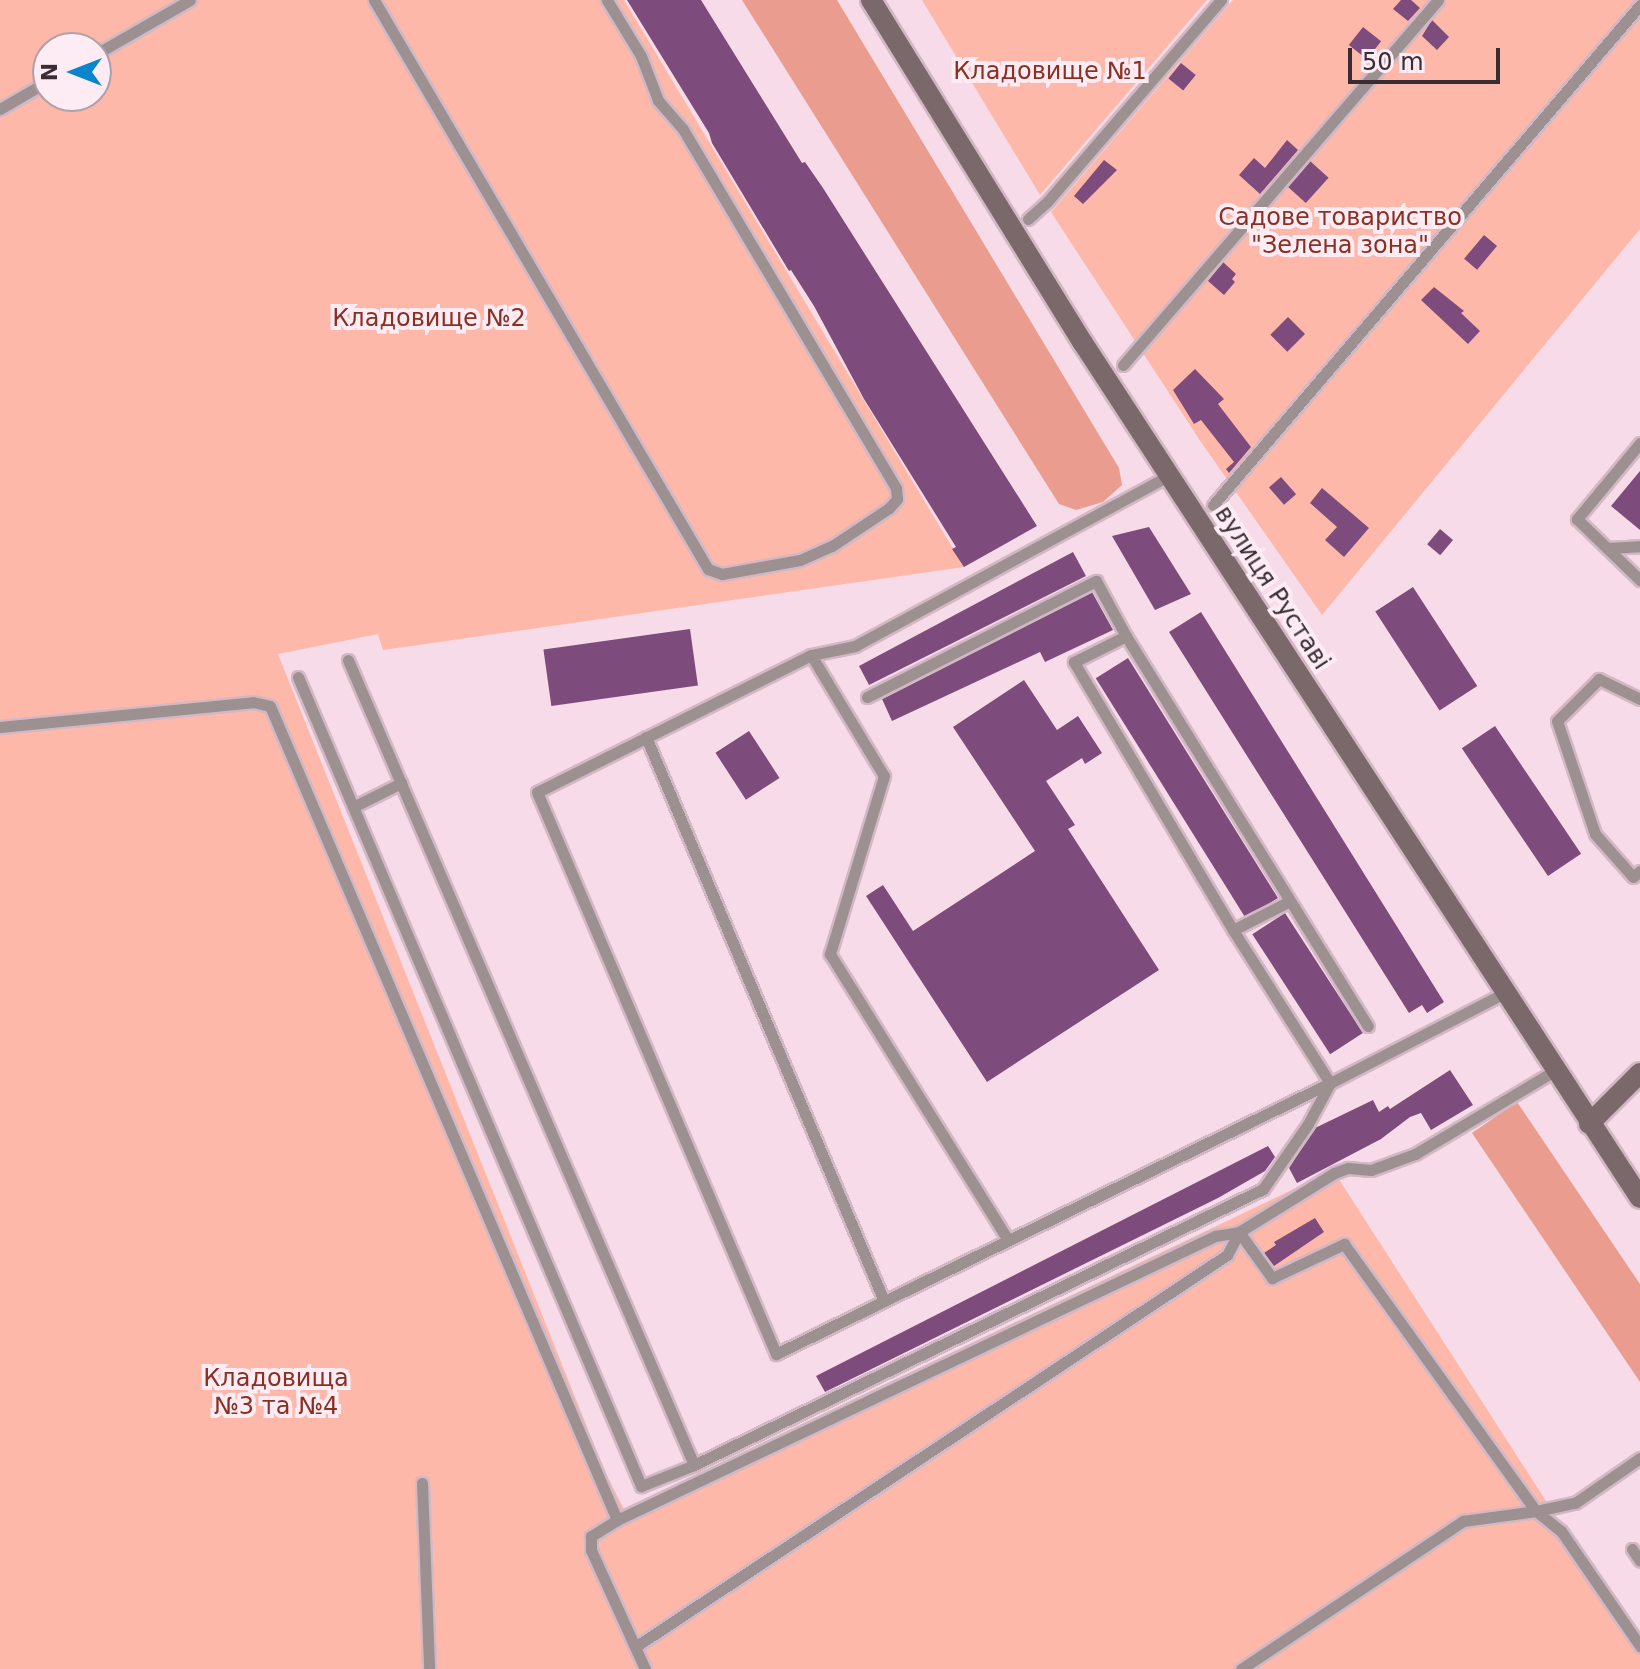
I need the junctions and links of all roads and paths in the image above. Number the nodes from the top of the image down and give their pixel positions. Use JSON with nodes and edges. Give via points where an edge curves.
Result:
{"nodes":[{"id":1,"x":190,"y":0,"type":"edge"},
{"id":2,"x":374,"y":0,"type":"edge"},
{"id":3,"x":607,"y":0,"type":"edge"},
{"id":4,"x":871,"y":0,"type":"edge"},
{"id":5,"x":1221,"y":0,"type":"edge"},
{"id":6,"x":1438,"y":0,"type":"edge"},
{"id":7,"x":1640,"y":5,"type":"edge"},
{"id":8,"x":112,"y":45,"type":"edge"},
{"id":9,"x":32,"y":90,"type":"edge"},
{"id":10,"x":0,"y":109,"type":"edge"},
{"id":11,"x":1028,"y":219,"type":"dead end"},
{"id":12,"x":1123,"y":365,"type":"dead end"},
{"id":13,"x":1640,"y":443,"type":"edge"},
{"id":14,"x":1168,"y":476,"type":"junction"},
{"id":15,"x":1213,"y":505,"type":"dead end"},
{"id":16,"x":1640,"y":546,"type":"edge"},
{"id":17,"x":1607,"y":548,"type":"junction"},
{"id":18,"x":1640,"y":580,"type":"edge"},
{"id":19,"x":1126,"y":636,"type":"junction"},
{"id":20,"x":811,"y":655,"type":"junction"},
{"id":21,"x":348,"y":660,"type":"dead end"},
{"id":22,"x":298,"y":677,"type":"dead end"},
{"id":23,"x":867,"y":697,"type":"dead end"},
{"id":24,"x":1640,"y":699,"type":"edge"},
{"id":25,"x":0,"y":727,"type":"edge"},
{"id":26,"x":646,"y":737,"type":"junction"},
{"id":27,"x":401,"y":783,"type":"junction"},
{"id":28,"x":353,"y":807,"type":"junction"},
{"id":29,"x":1640,"y":871,"type":"edge"},
{"id":30,"x":1288,"y":902,"type":"junction"},
{"id":31,"x":1233,"y":930,"type":"junction"},
{"id":32,"x":1504,"y":993,"type":"junction"},
{"id":33,"x":1368,"y":1026,"type":"dead end"},
{"id":34,"x":1554,"y":1071,"type":"junction"},
{"id":35,"x":1640,"y":1073,"type":"edge"},
{"id":36,"x":1330,"y":1083,"type":"junction"},
{"id":37,"x":1589,"y":1124,"type":"junction"},
{"id":38,"x":1640,"y":1198,"type":"edge"},
{"id":39,"x":1239,"y":1232,"type":"junction"},
{"id":40,"x":1008,"y":1240,"type":"junction"},
{"id":41,"x":884,"y":1301,"type":"junction"},
{"id":42,"x":1640,"y":1458,"type":"edge"},
{"id":43,"x":694,"y":1465,"type":"junction"},
{"id":44,"x":422,"y":1483,"type":"dead end"},
{"id":45,"x":1536,"y":1511,"type":"junction"},
{"id":46,"x":617,"y":1520,"type":"junction"},
{"id":47,"x":1632,"y":1549,"type":"dead end"},
{"id":48,"x":1640,"y":1561,"type":"edge"},
{"id":49,"x":1640,"y":1646,"type":"edge"},
{"id":50,"x":635,"y":1647,"type":"junction"},
{"id":51,"x":429,"y":1669,"type":"edge"},
{"id":52,"x":645,"y":1669,"type":"edge"},
{"id":53,"x":1241,"y":1669,"type":"edge"}],
"edges":[{"from":1,"to":8,"type":"lane"},
{"from":2,"to":3,"type":"lane","via":[[708,569],[722,574],[800,560],[832,546],[889,508],[897,499],[896,488],[682,128],[658,100],[641,56]]},
{"from":4,"to":14,"type":"main road","name":"вулиця Руставі"},
{"from":5,"to":11,"type":"lane"},
{"from":6,"to":12,"type":"lane"},
{"from":7,"to":15,"type":"lane"},
{"from":9,"to":10,"type":"lane"},
{"from":13,"to":17,"type":"lane","via":[[1577,519]]},
{"from":14,"to":20,"type":"lane","via":[[855,646]]},
{"from":14,"to":32,"type":"main road","name":"вулиця Руставі"},
{"from":16,"to":17,"type":"lane"},
{"from":17,"to":18,"type":"lane"},
{"from":19,"to":23,"type":"lane","via":[[1096,581]]},
{"from":19,"to":30,"type":"lane"},
{"from":19,"to":31,"type":"lane","via":[[1074,662]]},
{"from":20,"to":26,"type":"lane"},
{"from":20,"to":40,"type":"lane","via":[[884,776],[830,954]]},
{"from":21,"to":27,"type":"lane"},
{"from":22,"to":28,"type":"lane"},
{"from":24,"to":29,"type":"lane","via":[[1599,679],[1557,721],[1595,834],[1633,877]]},
{"from":25,"to":46,"type":"lane","via":[[253,702],[270,706]]},
{"from":26,"to":41,"type":"lane"},
{"from":26,"to":41,"type":"lane","via":[[537,792],[776,1354]]},
{"from":27,"to":28,"type":"lane"},
{"from":27,"to":43,"type":"lane"},
{"from":28,"to":43,"type":"lane","via":[[641,1486]]},
{"from":30,"to":31,"type":"lane"},
{"from":30,"to":33,"type":"lane"},
{"from":31,"to":36,"type":"lane"},
{"from":32,"to":34,"type":"main road","name":"вулиця Руставі"},
{"from":32,"to":36,"type":"lane"},
{"from":34,"to":37,"type":"main road","name":"вулиця Руставі"},
{"from":34,"to":39,"type":"lane","via":[[1415,1154],[1371,1170],[1334,1173]]},
{"from":35,"to":37,"type":"main road"},
{"from":36,"to":40,"type":"lane"},
{"from":36,"to":43,"type":"lane","via":[[1263,1189]]},
{"from":37,"to":38,"type":"main road","name":"вулиця Руставі"},
{"from":39,"to":45,"type":"lane","via":[[1272,1278],[1344,1244]]},
{"from":39,"to":46,"type":"lane","via":[[1215,1236]]},
{"from":39,"to":50,"type":"lane","via":[[1227,1255]]},
{"from":40,"to":41,"type":"lane"},
{"from":42,"to":45,"type":"lane","via":[[1575,1503]]},
{"from":44,"to":51,"type":"lane"},
{"from":45,"to":49,"type":"lane","via":[[1561,1531]]},
{"from":45,"to":53,"type":"lane","via":[[1463,1521]]},
{"from":46,"to":50,"type":"lane","via":[[590,1543]]},
{"from":47,"to":48,"type":"lane"},
{"from":50,"to":52,"type":"lane"}]}
